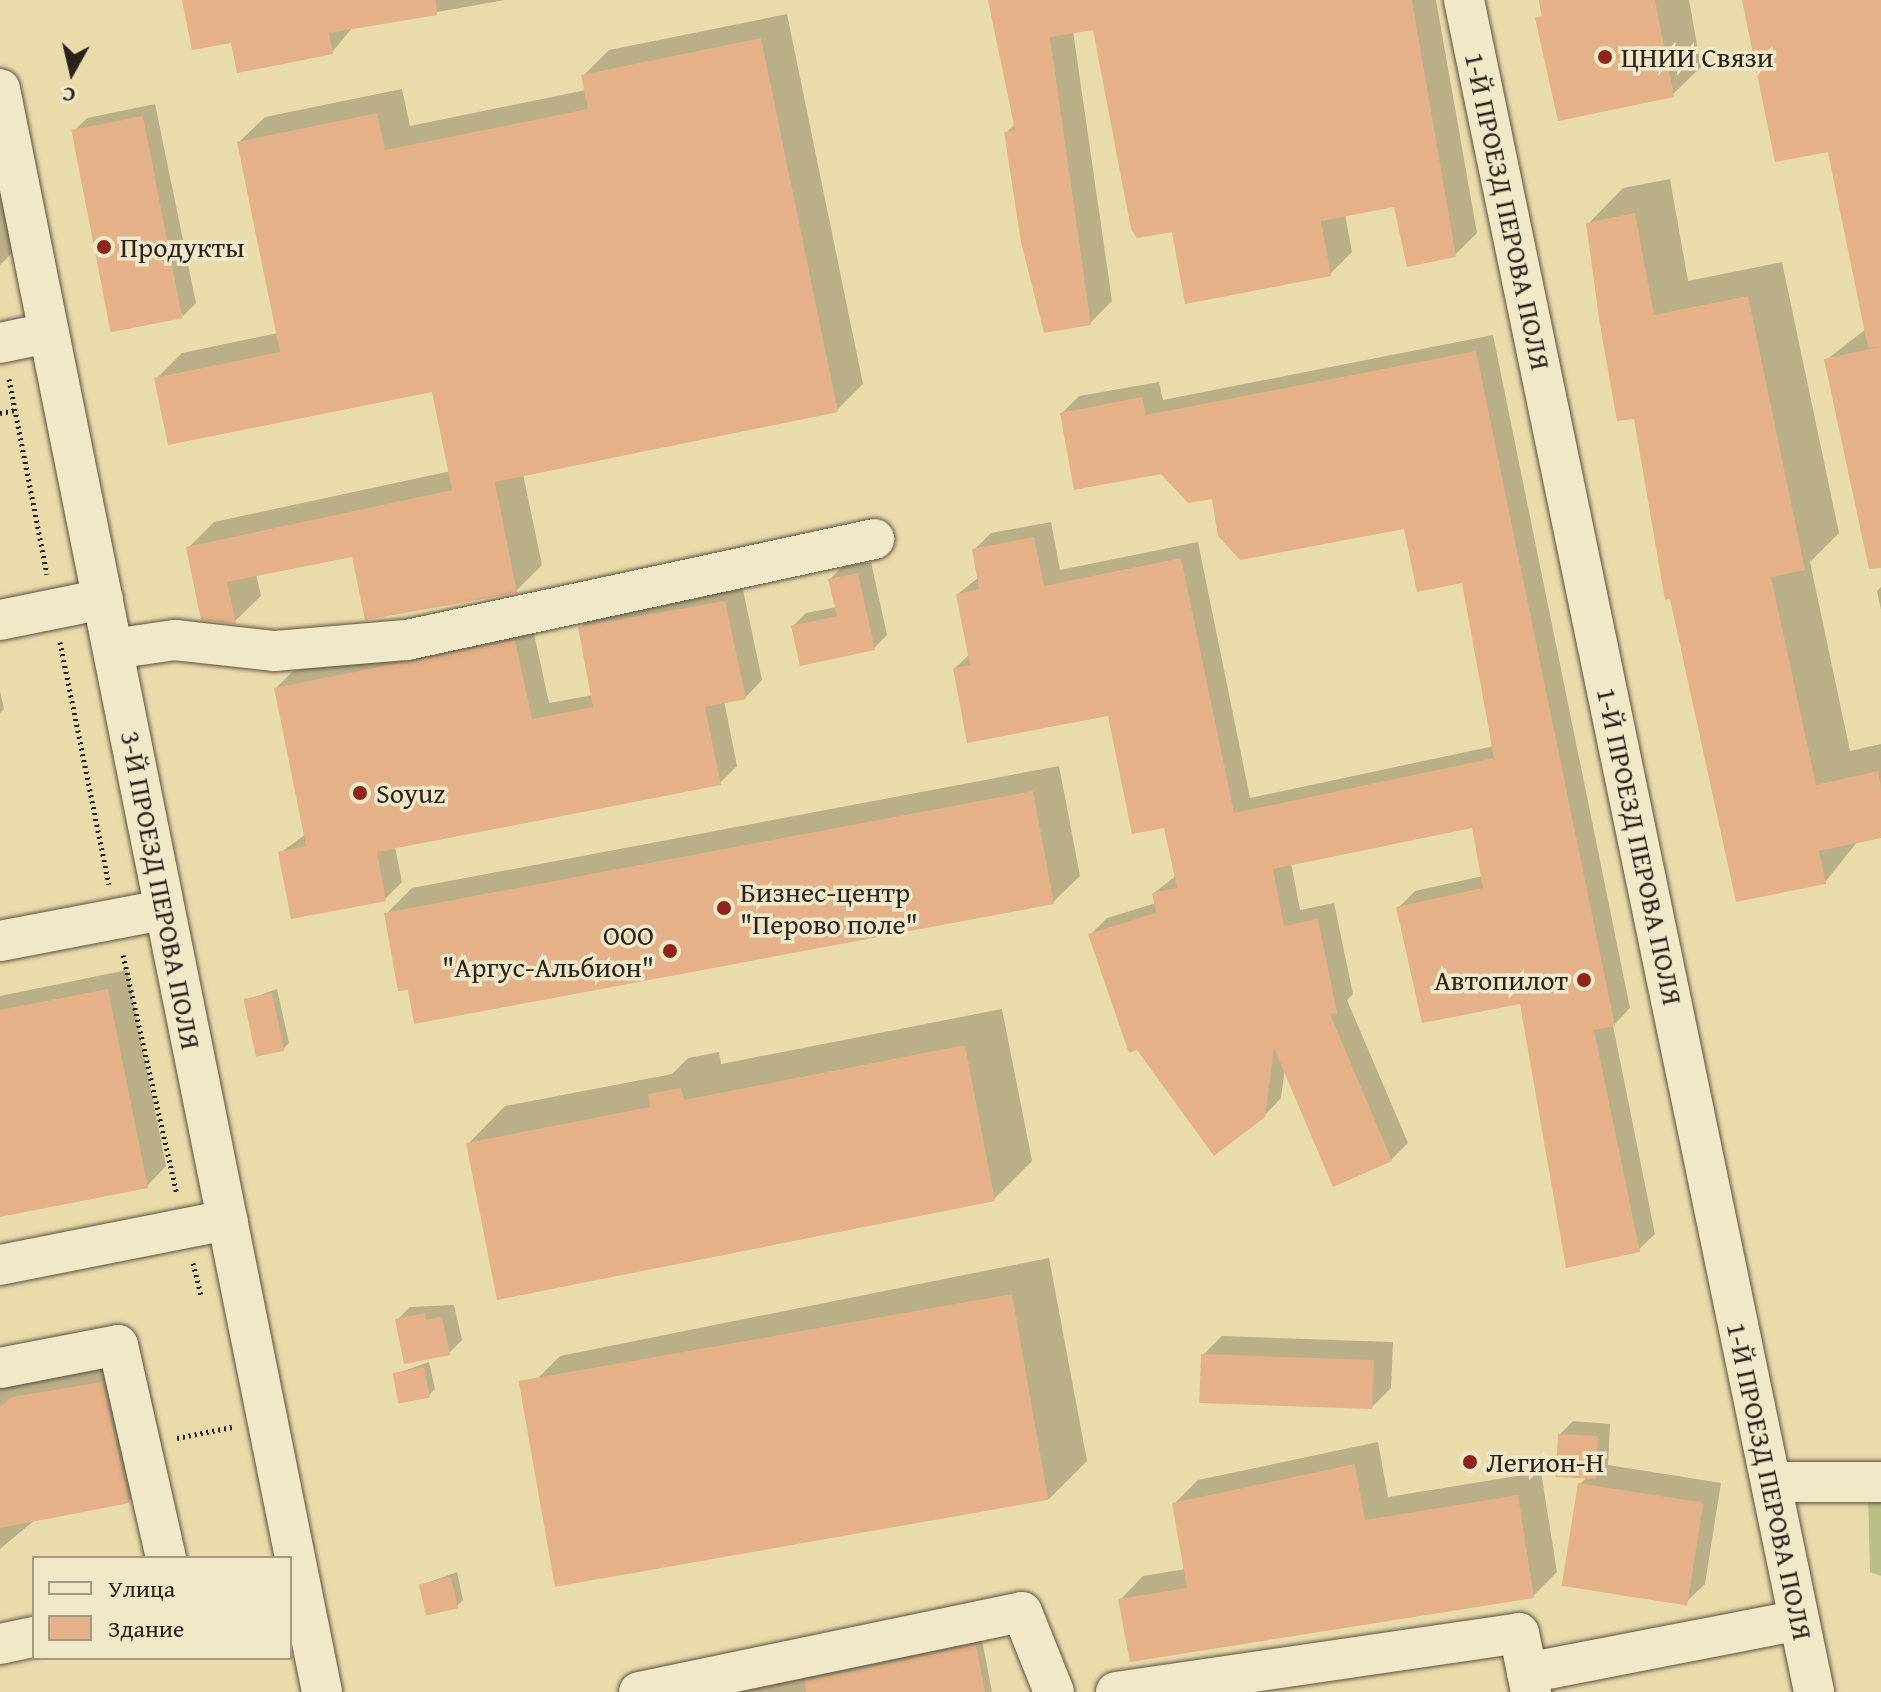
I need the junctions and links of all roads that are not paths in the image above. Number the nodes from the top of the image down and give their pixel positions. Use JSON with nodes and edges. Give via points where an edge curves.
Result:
{"nodes":[{"id":1,"x":1464,"y":0,"type":"edge"},
{"id":2,"x":0,"y":89,"type":"edge"},
{"id":3,"x":48,"y":333,"type":"junction"},
{"id":4,"x":0,"y":343,"type":"edge"},
{"id":5,"x":874,"y":539,"type":"dead end"},
{"id":6,"x":103,"y":599,"type":"junction"},
{"id":7,"x":0,"y":620,"type":"edge"},
{"id":8,"x":113,"y":649,"type":"junction"},
{"id":9,"x":163,"y":910,"type":"junction"},
{"id":10,"x":0,"y":941,"type":"edge"},
{"id":11,"x":228,"y":1220,"type":"junction"},
{"id":12,"x":0,"y":1265,"type":"edge"},
{"id":13,"x":0,"y":1368,"type":"edge"},
{"id":14,"x":1771,"y":1482,"type":"junction"},
{"id":15,"x":1881,"y":1482,"type":"edge"},
{"id":16,"x":166,"y":1556,"type":"edge"},
{"id":17,"x":1799,"y":1620,"type":"junction"},
{"id":18,"x":32,"y":1637,"type":"edge"},
{"id":19,"x":0,"y":1644,"type":"edge"},
{"id":20,"x":1529,"y":1682,"type":"edge"},
{"id":21,"x":322,"y":1692,"type":"edge"},
{"id":22,"x":639,"y":1692,"type":"edge"},
{"id":23,"x":1054,"y":1692,"type":"edge"},
{"id":24,"x":1116,"y":1692,"type":"edge"},
{"id":25,"x":1814,"y":1692,"type":"edge"}],
"edges":[{"from":1,"to":14,"type":"street","name":"1-Й ПРОЕЗД ПЕРОВА ПОЛЯ"},
{"from":2,"to":3,"type":"street","name":"3-Й ПРОЕЗД ПЕРОВА ПОЛЯ"},
{"from":3,"to":4,"type":"street"},
{"from":3,"to":6,"type":"street","name":"3-Й ПРОЕЗД ПЕРОВА ПОЛЯ"},
{"from":5,"to":8,"type":"street","via":[[407,640],[275,651],[175,640]]},
{"from":6,"to":7,"type":"street"},
{"from":6,"to":8,"type":"street","name":"3-Й ПРОЕЗД ПЕРОВА ПОЛЯ"},
{"from":8,"to":9,"type":"street","name":"3-Й ПРОЕЗД ПЕРОВА ПОЛЯ"},
{"from":9,"to":10,"type":"street"},
{"from":9,"to":11,"type":"street","name":"3-Й ПРОЕЗД ПЕРОВА ПОЛЯ"},
{"from":11,"to":12,"type":"street"},
{"from":11,"to":21,"type":"street","name":"3-Й ПРОЕЗД ПЕРОВА ПОЛЯ"},
{"from":13,"to":16,"type":"street","via":[[118,1345]]},
{"from":14,"to":15,"type":"street"},
{"from":14,"to":17,"type":"street","name":"1-Й ПРОЕЗД ПЕРОВА ПОЛЯ"},
{"from":17,"to":20,"type":"street"},
{"from":17,"to":25,"type":"street","name":"1-Й ПРОЕЗД ПЕРОВА ПОЛЯ"},
{"from":18,"to":19,"type":"street"},
{"from":20,"to":24,"type":"street","via":[[1519,1633]]},
{"from":22,"to":23,"type":"street","via":[[1022,1612]]}]}
